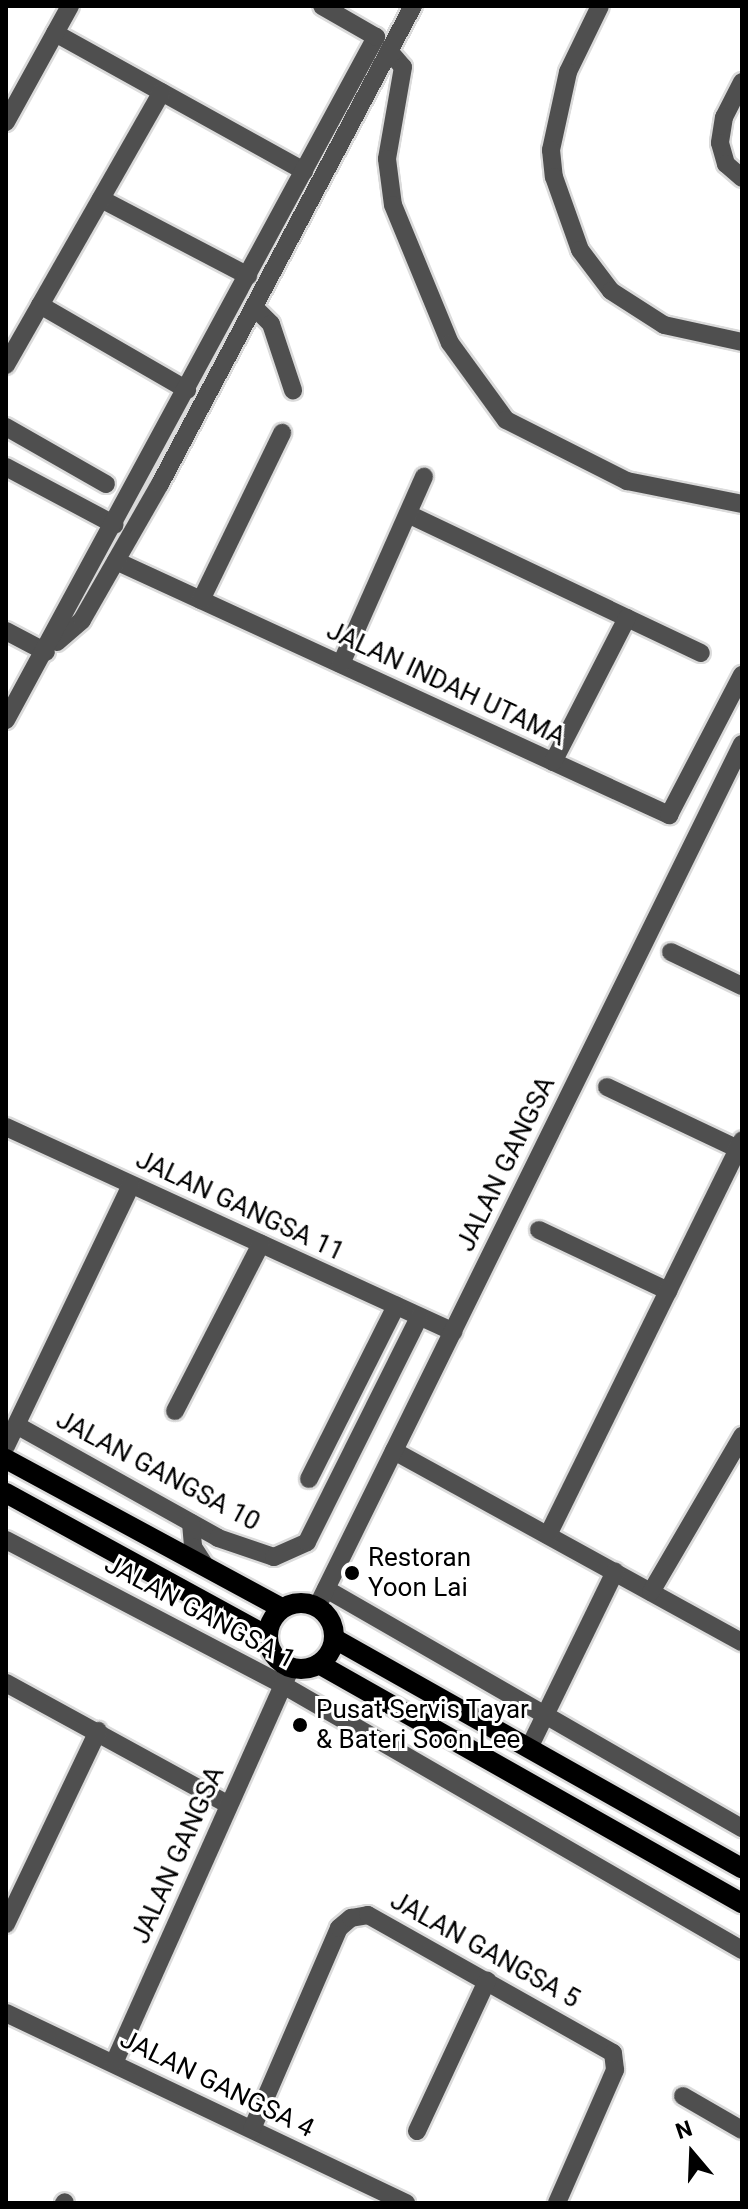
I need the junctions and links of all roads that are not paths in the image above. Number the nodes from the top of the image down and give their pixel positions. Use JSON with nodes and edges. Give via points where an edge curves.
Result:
{"nodes":[{"id":1,"x":70,"y":6,"type":"edge"},
{"id":2,"x":322,"y":6,"type":"edge"},
{"id":3,"x":413,"y":6,"type":"edge"},
{"id":4,"x":600,"y":6,"type":"edge"},
{"id":5,"x":55,"y":33,"type":"junction"},
{"id":6,"x":389,"y":51,"type":"junction"},
{"id":7,"x":742,"y":82,"type":"edge"},
{"id":8,"x":162,"y":92,"type":"junction"},
{"id":9,"x":6,"y":122,"type":"edge"},
{"id":10,"x":304,"y":171,"type":"junction"},
{"id":11,"x":742,"y":178,"type":"edge"},
{"id":12,"x":101,"y":199,"type":"junction"},
{"id":13,"x":248,"y":276,"type":"junction"},
{"id":14,"x":40,"y":305,"type":"junction"},
{"id":15,"x":254,"y":307,"type":"junction"},
{"id":16,"x":742,"y":342,"type":"edge"},
{"id":17,"x":6,"y":365,"type":"edge"},
{"id":18,"x":187,"y":390,"type":"junction"},
{"id":19,"x":293,"y":390,"type":"dead end"},
{"id":20,"x":6,"y":427,"type":"edge"},
{"id":21,"x":282,"y":433,"type":"dead end"},
{"id":22,"x":6,"y":467,"type":"edge"},
{"id":23,"x":424,"y":477,"type":"dead end"},
{"id":24,"x":106,"y":484,"type":"dead end"},
{"id":25,"x":742,"y":504,"type":"edge"},
{"id":26,"x":408,"y":514,"type":"junction"},
{"id":27,"x":115,"y":525,"type":"junction"},
{"id":28,"x":116,"y":561,"type":"junction"},
{"id":29,"x":201,"y":600,"type":"junction"},
{"id":30,"x":627,"y":618,"type":"junction"},
{"id":31,"x":6,"y":631,"type":"edge"},
{"id":32,"x":46,"y":652,"type":"junction"},
{"id":33,"x":701,"y":653,"type":"dead end"},
{"id":34,"x":341,"y":664,"type":"junction"},
{"id":35,"x":742,"y":675,"type":"edge"},
{"id":36,"x":6,"y":720,"type":"edge"},
{"id":37,"x":742,"y":744,"type":"edge"},
{"id":38,"x":553,"y":762,"type":"junction"},
{"id":39,"x":671,"y":952,"type":"dead end"},
{"id":40,"x":742,"y":986,"type":"edge"},
{"id":41,"x":607,"y":1087,"type":"dead end"},
{"id":42,"x":6,"y":1127,"type":"edge"},
{"id":43,"x":740,"y":1145,"type":"edge"},
{"id":44,"x":131,"y":1185,"type":"junction"},
{"id":45,"x":539,"y":1230,"type":"dead end"},
{"id":46,"x":261,"y":1244,"type":"junction"},
{"id":47,"x":668,"y":1291,"type":"junction"},
{"id":48,"x":396,"y":1306,"type":"junction"},
{"id":49,"x":419,"y":1317,"type":"junction"},
{"id":50,"x":453,"y":1332,"type":"junction"},
{"id":51,"x":175,"y":1411,"type":"dead end"},
{"id":52,"x":18,"y":1426,"type":"junction"},
{"id":53,"x":742,"y":1436,"type":"edge"},
{"id":54,"x":6,"y":1446,"type":"edge"},
{"id":55,"x":394,"y":1451,"type":"junction"},
{"id":56,"x":737,"y":1458,"type":"edge"},
{"id":57,"x":6,"y":1459,"type":"edge"},
{"id":58,"x":309,"y":1479,"type":"dead end"},
{"id":59,"x":6,"y":1493,"type":"edge"},
{"id":60,"x":191,"y":1523,"type":"junction"},
{"id":61,"x":548,"y":1535,"type":"junction"},
{"id":62,"x":6,"y":1540,"type":"edge"},
{"id":63,"x":206,"y":1567,"type":"junction"},
{"id":64,"x":615,"y":1572,"type":"junction"},
{"id":65,"x":651,"y":1592,"type":"junction"},
{"id":66,"x":322,"y":1598,"type":"junction"},
{"id":67,"x":282,"y":1608,"type":"junction"},
{"id":68,"x":267,"y":1636,"type":"junction"},
{"id":69,"x":335,"y":1639,"type":"junction"},
{"id":70,"x":742,"y":1642,"type":"edge"},
{"id":71,"x":319,"y":1664,"type":"junction"},
{"id":72,"x":287,"y":1676,"type":"junction"},
{"id":73,"x":6,"y":1683,"type":"edge"},
{"id":74,"x":545,"y":1716,"type":"junction"},
{"id":75,"x":98,"y":1731,"type":"junction"},
{"id":76,"x":530,"y":1746,"type":"junction"},
{"id":77,"x":229,"y":1805,"type":"junction"},
{"id":78,"x":742,"y":1828,"type":"edge"},
{"id":79,"x":742,"y":1868,"type":"edge"},
{"id":80,"x":742,"y":1903,"type":"edge"},
{"id":81,"x":6,"y":1924,"type":"edge"},
{"id":82,"x":742,"y":1950,"type":"edge"},
{"id":83,"x":487,"y":1981,"type":"junction"},
{"id":84,"x":6,"y":2013,"type":"edge"},
{"id":85,"x":114,"y":2063,"type":"junction"},
{"id":86,"x":683,"y":2096,"type":"dead end"},
{"id":87,"x":252,"y":2129,"type":"junction"},
{"id":88,"x":742,"y":2130,"type":"edge"},
{"id":89,"x":417,"y":2131,"type":"dead end"},
{"id":90,"x":406,"y":2203,"type":"edge"},
{"id":91,"x":557,"y":2203,"type":"edge"}],
"edges":[{"from":1,"to":5,"type":"street"},
{"from":2,"to":10,"type":"street","via":[[376,37]]},
{"from":3,"to":6,"type":"street"},
{"from":4,"to":16,"type":"street","via":[[568,72],[552,138],[554,177],[580,250],[611,291],[651,318]]},
{"from":5,"to":8,"type":"street"},
{"from":5,"to":9,"type":"street"},
{"from":6,"to":15,"type":"street"},
{"from":6,"to":25,"type":"street","via":[[403,67],[387,159],[393,205],[450,343],[506,420],[627,481]]},
{"from":7,"to":11,"type":"street","via":[[724,117],[720,143],[726,164]]},
{"from":8,"to":10,"type":"street"},
{"from":8,"to":12,"type":"street"},
{"from":10,"to":13,"type":"street"},
{"from":12,"to":13,"type":"street"},
{"from":12,"to":14,"type":"street"},
{"from":13,"to":18,"type":"street"},
{"from":14,"to":17,"type":"street"},
{"from":14,"to":18,"type":"street"},
{"from":15,"to":19,"type":"street","via":[[271,324]]},
{"from":15,"to":28,"type":"street"},
{"from":18,"to":27,"type":"street"},
{"from":20,"to":24,"type":"street"},
{"from":21,"to":29,"type":"street"},
{"from":22,"to":27,"type":"street"},
{"from":23,"to":26,"type":"street"},
{"from":26,"to":30,"type":"street"},
{"from":26,"to":34,"type":"street"},
{"from":27,"to":32,"type":"street"},
{"from":28,"to":29,"type":"street","name":"JALAN INDAH UTAMA"},
{"from":28,"to":32,"type":"street","via":[[82,620]]},
{"from":29,"to":34,"type":"street","name":"JALAN INDAH UTAMA"},
{"from":30,"to":33,"type":"street"},
{"from":30,"to":38,"type":"street"},
{"from":31,"to":32,"type":"street"},
{"from":32,"to":36,"type":"street"},
{"from":34,"to":38,"type":"street","name":"JALAN INDAH UTAMA"},
{"from":35,"to":38,"type":"street","name":"JALAN INDAH UTAMA","via":[[669,815]]},
{"from":37,"to":50,"type":"street","name":"JALAN GANGSA"},
{"from":39,"to":40,"type":"street"},
{"from":41,"to":43,"type":"street"},
{"from":42,"to":44,"type":"street","name":"JALAN GANGSA 11"},
{"from":43,"to":47,"type":"street"},
{"from":44,"to":46,"type":"street","name":"JALAN GANGSA 11"},
{"from":44,"to":52,"type":"street"},
{"from":45,"to":47,"type":"street"},
{"from":46,"to":48,"type":"street","name":"JALAN GANGSA 11"},
{"from":46,"to":51,"type":"street"},
{"from":47,"to":61,"type":"street"},
{"from":48,"to":49,"type":"street","name":"JALAN GANGSA 11"},
{"from":48,"to":58,"type":"street"},
{"from":49,"to":50,"type":"street","name":"JALAN GANGSA 11"},
{"from":49,"to":60,"type":"street","name":"JALAN GANGSA 10","via":[[307,1542],[274,1557],[247,1551]]},
{"from":50,"to":55,"type":"street","name":"JALAN GANGSA"},
{"from":52,"to":54,"type":"street"},
{"from":52,"to":60,"type":"street","name":"JALAN GANGSA 10"},
{"from":53,"to":56,"type":"street"},
{"from":55,"to":61,"type":"street"},
{"from":55,"to":66,"type":"street","name":"JALAN GANGSA"},
{"from":56,"to":65,"type":"street"},
{"from":57,"to":63,"type":"main road"},
{"from":59,"to":68,"type":"main road"},
{"from":60,"to":63,"type":"street","via":[[193,1547]]},
{"from":61,"to":64,"type":"street"},
{"from":62,"to":72,"type":"street","name":"JALAN GANGSA 1"},
{"from":63,"to":67,"type":"main road"},
{"from":64,"to":65,"type":"street"},
{"from":64,"to":74,"type":"street"},
{"from":65,"to":70,"type":"street"},
{"from":66,"to":67,"type":"main road"},
{"from":66,"to":69,"type":"main road"},
{"from":66,"to":74,"type":"street"},
{"from":67,"to":68,"type":"main road"},
{"from":68,"to":72,"type":"main road"},
{"from":69,"to":71,"type":"main road"},
{"from":69,"to":76,"type":"main road"},
{"from":71,"to":72,"type":"main road"},
{"from":71,"to":80,"type":"main road"},
{"from":72,"to":77,"type":"street","name":"JALAN GANGSA"},
{"from":72,"to":82,"type":"street","name":"JALAN GANGSA 1"},
{"from":73,"to":75,"type":"street"},
{"from":74,"to":76,"type":"street"},
{"from":74,"to":78,"type":"street"},
{"from":75,"to":77,"type":"street"},
{"from":75,"to":81,"type":"street"},
{"from":76,"to":79,"type":"main road"},
{"from":77,"to":85,"type":"street","name":"JALAN GANGSA"},
{"from":83,"to":87,"type":"street","name":"JALAN GANGSA 5","via":[[368,1915],[344,1922]]},
{"from":83,"to":89,"type":"street"},
{"from":83,"to":91,"type":"street","name":"JALAN GANGSA 5","via":[[609,2049],[615,2059]]},
{"from":84,"to":85,"type":"street","name":"JALAN GANGSA 4"},
{"from":85,"to":87,"type":"street","name":"JALAN GANGSA 4"},
{"from":86,"to":88,"type":"street"},
{"from":87,"to":90,"type":"street","name":"JALAN GANGSA 4"}]}
